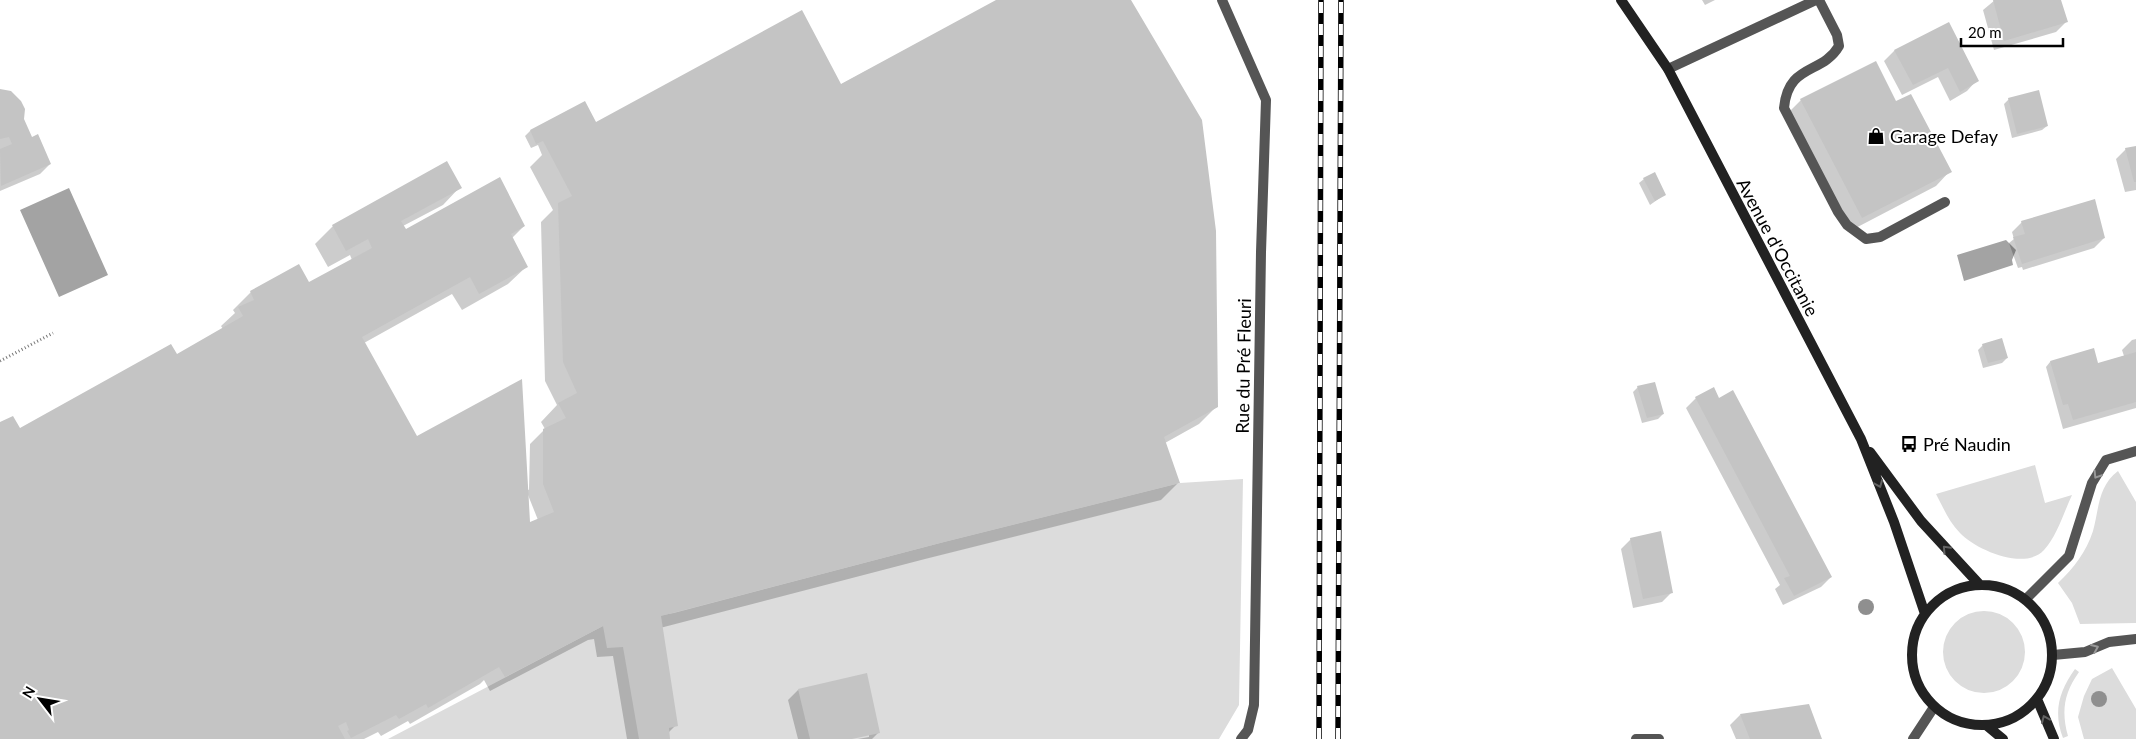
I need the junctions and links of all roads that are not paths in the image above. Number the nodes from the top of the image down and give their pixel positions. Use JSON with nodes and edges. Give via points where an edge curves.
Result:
{"nodes":[{"id":1,"x":1222,"y":0,"type":"edge"},
{"id":2,"x":1621,"y":0,"type":"edge"},
{"id":3,"x":1817,"y":0,"type":"edge"},
{"id":4,"x":1668,"y":69,"type":"junction"},
{"id":5,"x":1945,"y":202,"type":"dead end"},
{"id":6,"x":1860,"y":439,"type":"junction"},
{"id":7,"x":2136,"y":451,"type":"edge"},
{"id":8,"x":1979,"y":584,"type":"junction"},
{"id":9,"x":2026,"y":599,"type":"junction"},
{"id":10,"x":1925,"y":614,"type":"junction"},
{"id":11,"x":2136,"y":639,"type":"edge"},
{"id":12,"x":2053,"y":655,"type":"junction"},
{"id":13,"x":2037,"y":699,"type":"junction"},
{"id":14,"x":1934,"y":707,"type":"junction"},
{"id":15,"x":1986,"y":725,"type":"junction"},
{"id":16,"x":1241,"y":739,"type":"edge"},
{"id":17,"x":1636,"y":739,"type":"edge"},
{"id":18,"x":1659,"y":739,"type":"edge"},
{"id":19,"x":1913,"y":739,"type":"edge"},
{"id":20,"x":2003,"y":739,"type":"edge"},
{"id":21,"x":2054,"y":739,"type":"edge"}],
"edges":[{"from":1,"to":16,"type":"street","name":"Rue du Pré Fleuri","via":[[1266,100],[1254,705],[1248,730]]},
{"from":2,"to":4,"type":"main road","name":"Avenue d'Occitanie"},
{"from":3,"to":4,"type":"street"},
{"from":3,"to":5,"type":"street","via":[[1840,46],[1834,55],[1792,82],[1785,93],[1784,108],[1838,212],[1847,225],[1866,239],[1880,236]]},
{"from":4,"to":6,"type":"main road","name":"Avenue d'Occitanie"},
{"from":8,"to":6,"type":"main road","name":"Avenue d'Occitanie","one_way":true,"via":[[1921,521]]},
{"from":6,"to":10,"type":"main road","name":"Avenue d'Occitanie","one_way":true,"via":[[1894,522]]},
{"from":7,"to":9,"type":"street","one_way":true,"via":[[2106,460],[2092,483],[2069,556]]},
{"from":8,"to":9,"type":"main road","via":[[1996,586]]},
{"from":8,"to":10,"type":"main road","via":[[1958,589],[1940,599]]},
{"from":9,"to":12,"type":"main road","via":[[2045,624]]},
{"from":10,"to":14,"type":"main road","via":[[1915,637],[1912,662],[1923,694]]},
{"from":12,"to":11,"type":"street","one_way":true,"via":[[2085,652],[2109,642]]},
{"from":12,"to":13,"type":"main road","via":[[2049,679]]},
{"from":13,"to":15,"type":"main road","via":[[2021,714],[2001,723]]},
{"from":21,"to":13,"type":"main road","one_way":true},
{"from":14,"to":15,"type":"main road","via":[[1963,723]]},
{"from":14,"to":19,"type":"street"},
{"from":15,"to":20,"type":"main road"},
{"from":17,"to":18,"type":"street"}]}
